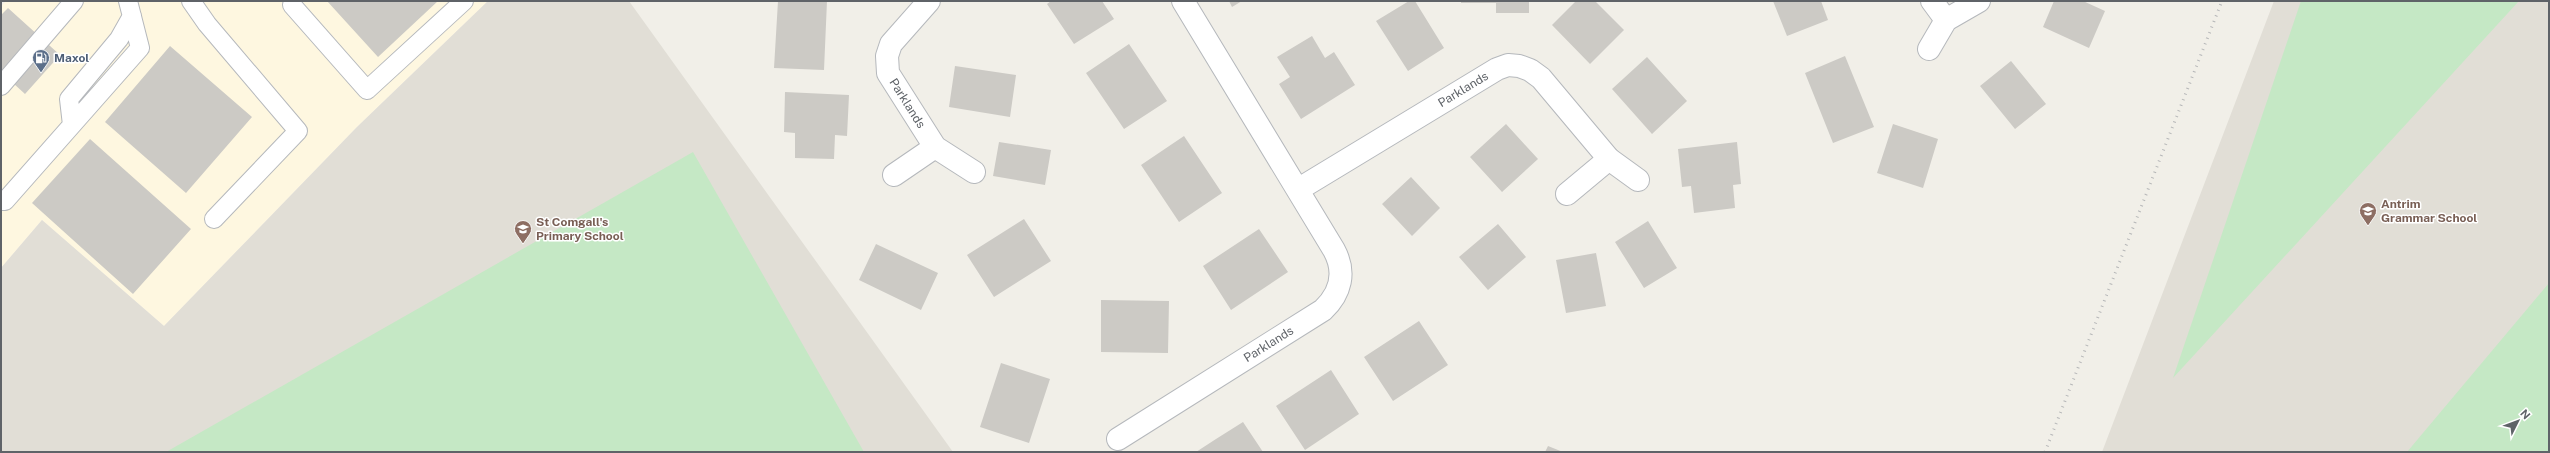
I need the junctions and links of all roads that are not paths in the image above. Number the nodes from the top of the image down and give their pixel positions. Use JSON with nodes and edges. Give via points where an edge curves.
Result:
{"nodes":[{"id":1,"x":74,"y":1,"type":"edge"},
{"id":2,"x":191,"y":1,"type":"edge"},
{"id":3,"x":464,"y":1,"type":"edge"},
{"id":4,"x":929,"y":1,"type":"edge"},
{"id":5,"x":1183,"y":1,"type":"edge"},
{"id":6,"x":1932,"y":1,"type":"edge"},
{"id":7,"x":1979,"y":1,"type":"edge"},
{"id":8,"x":292,"y":5,"type":"dead end"},
{"id":9,"x":130,"y":9,"type":"edge"},
{"id":10,"x":1946,"y":20,"type":"junction"},
{"id":11,"x":1929,"y":49,"type":"dead end"},
{"id":12,"x":1,"y":86,"type":"edge"},
{"id":13,"x":935,"y":147,"type":"junction"},
{"id":14,"x":1609,"y":158,"type":"junction"},
{"id":15,"x":974,"y":172,"type":"dead end"},
{"id":16,"x":894,"y":175,"type":"dead end"},
{"id":17,"x":1638,"y":180,"type":"dead end"},
{"id":18,"x":1298,"y":189,"type":"junction"},
{"id":19,"x":1567,"y":194,"type":"dead end"},
{"id":20,"x":1,"y":201,"type":"edge"},
{"id":21,"x":214,"y":219,"type":"dead end"},
{"id":22,"x":1118,"y":439,"type":"dead end"}],
"edges":[{"from":1,"to":12,"type":"lane"},
{"from":2,"to":21,"type":"lane","via":[[207,24],[298,131]]},
{"from":3,"to":8,"type":"lane","via":[[367,90]]},
{"from":4,"to":13,"type":"street","name":"Parklands","via":[[894,41],[888,50],[886,62],[893,83]]},
{"from":5,"to":18,"type":"street","name":"Parklands"},
{"from":6,"to":10,"type":"street"},
{"from":7,"to":10,"type":"street"},
{"from":9,"to":20,"type":"lane","via":[[140,48],[5,201]]},
{"from":10,"to":11,"type":"street"},
{"from":13,"to":15,"type":"street","name":"Parklands"},
{"from":13,"to":16,"type":"street"},
{"from":14,"to":17,"type":"street","name":"Parklands"},
{"from":14,"to":18,"type":"street","name":"Parklands","via":[[1541,78],[1525,68],[1508,65],[1497,69]]},
{"from":14,"to":19,"type":"street"},
{"from":18,"to":22,"type":"street","name":"Parklands","via":[[1339,262],[1341,280],[1334,297],[1323,310]]}]}
